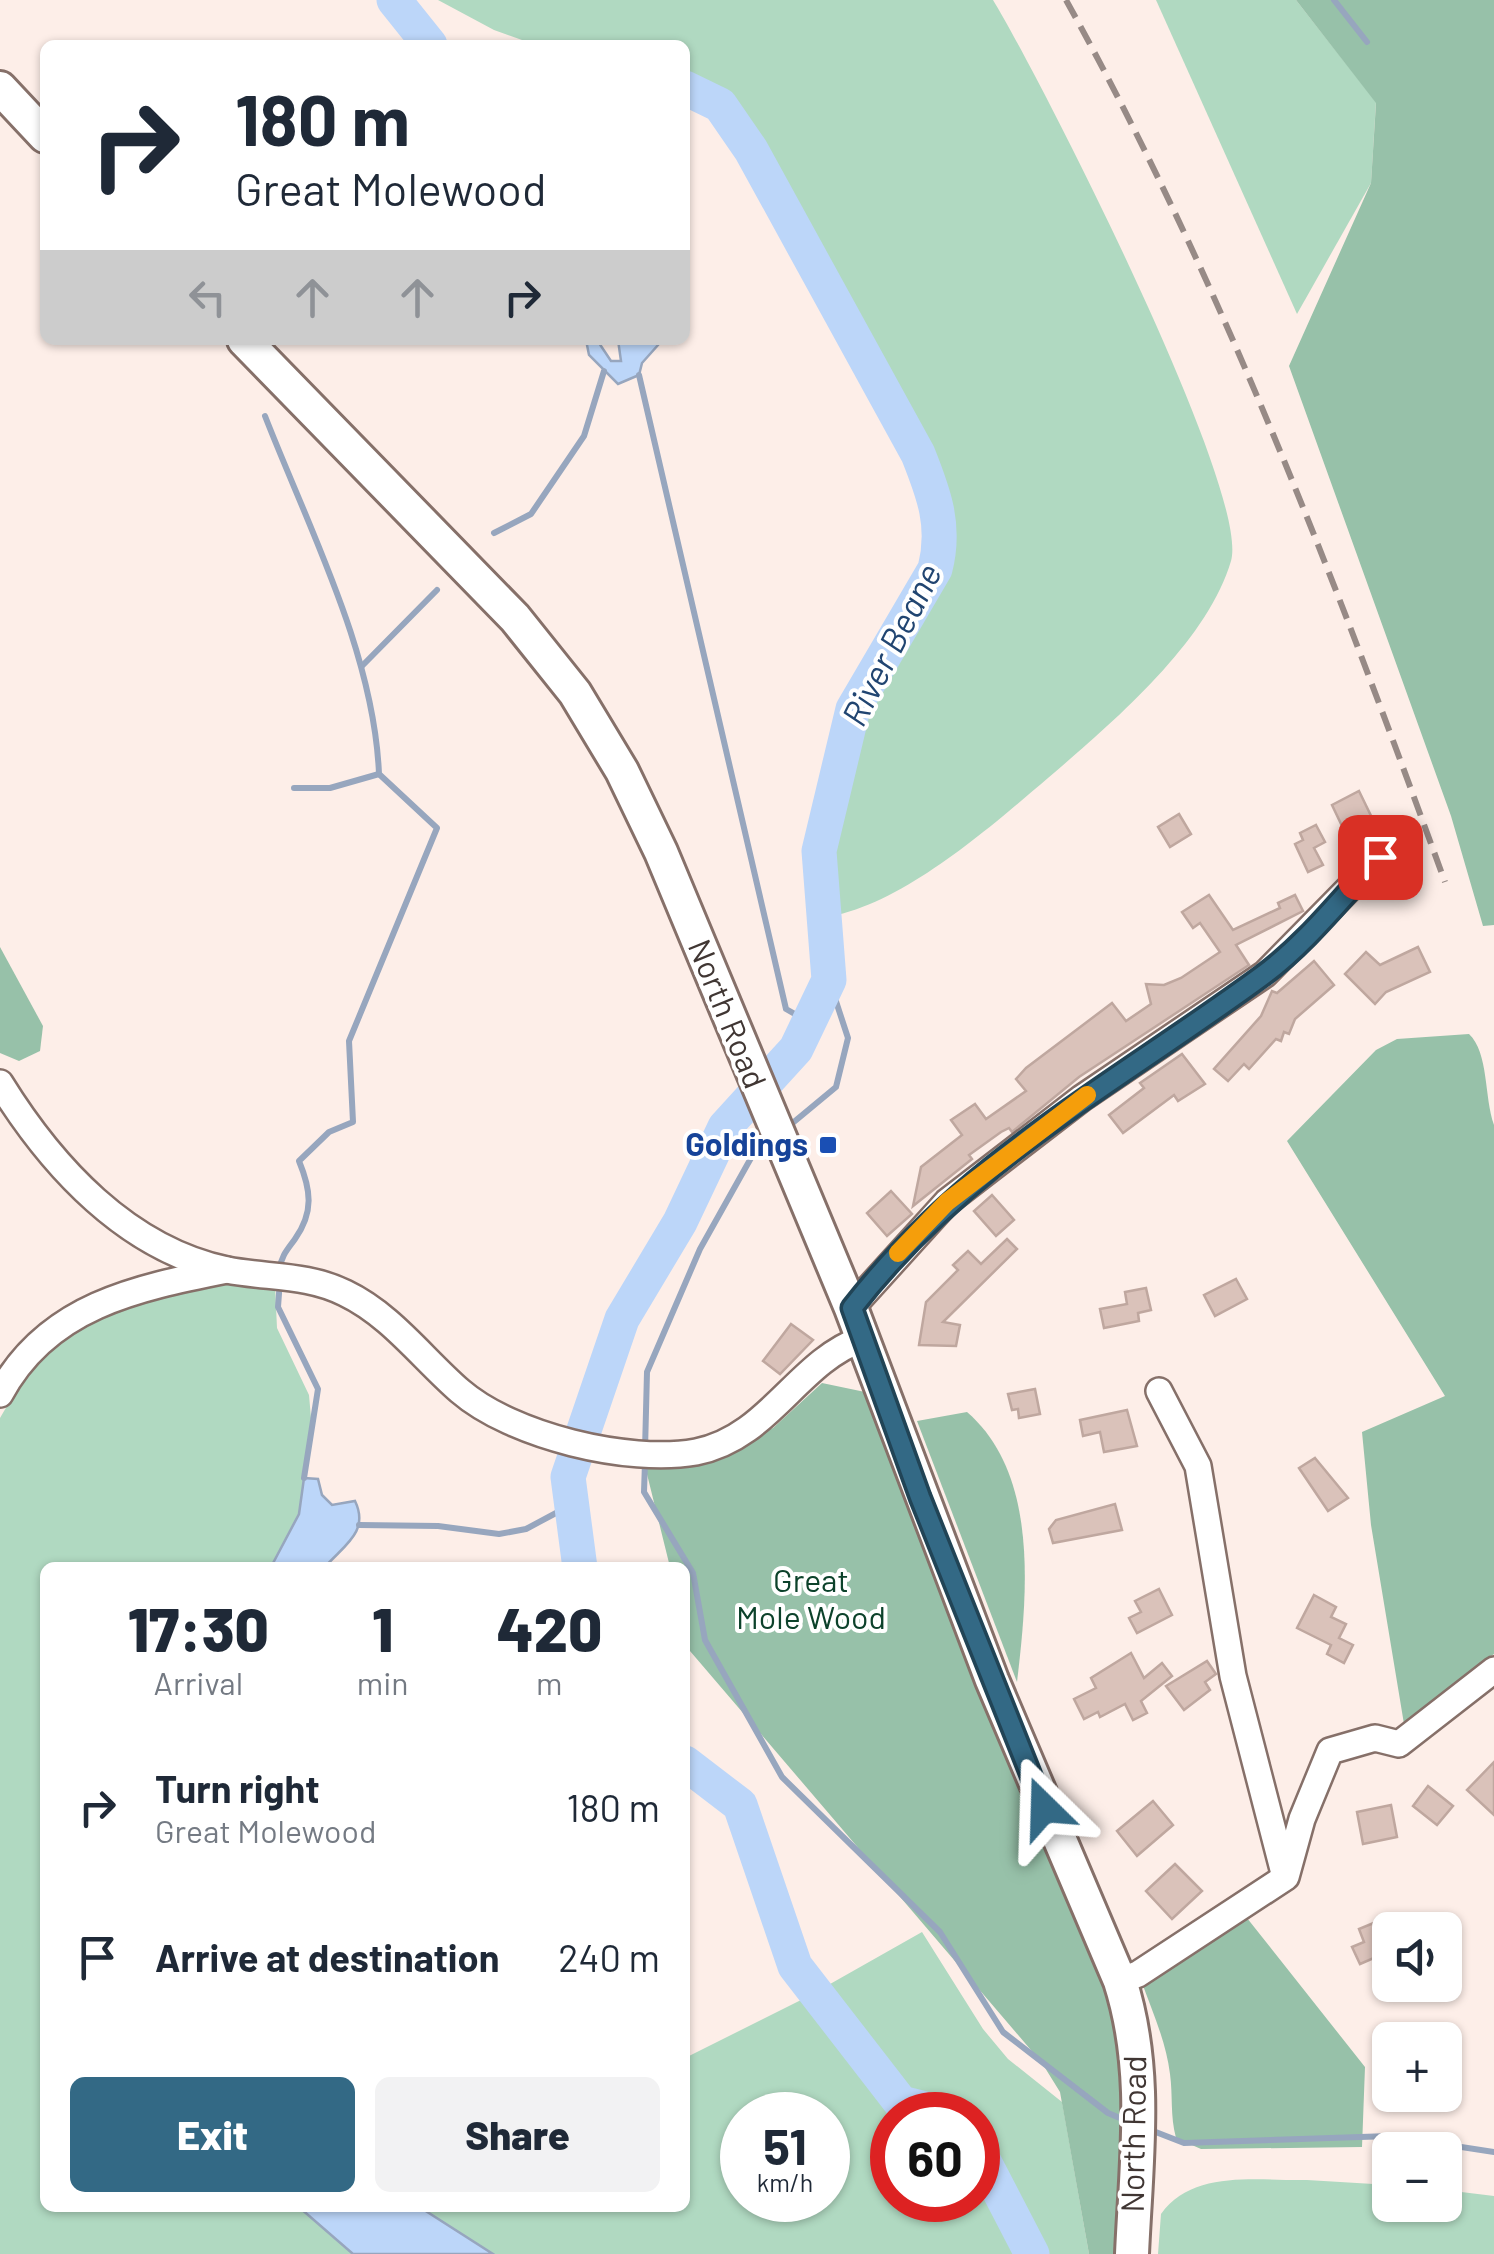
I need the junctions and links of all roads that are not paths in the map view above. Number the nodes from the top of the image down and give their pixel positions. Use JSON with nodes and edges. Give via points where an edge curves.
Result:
{"nodes":[{"id":1,"x":0,"y":88,"type":"edge"},
{"id":2,"x":40,"y":131,"type":"edge"},
{"id":3,"x":249,"y":345,"type":"edge"},
{"id":4,"x":1380,"y":857,"type":"dead end"},
{"id":5,"x":0,"y":1084,"type":"edge"},
{"id":6,"x":226,"y":1270,"type":"junction"},
{"id":7,"x":857,"y":1324,"type":"junction"},
{"id":8,"x":8,"y":1362,"type":"edge"},
{"id":9,"x":1159,"y":1391,"type":"dead end"},
{"id":10,"x":0,"y":1394,"type":"edge"},
{"id":11,"x":1494,"y":1670,"type":"edge"},
{"id":12,"x":1286,"y":1877,"type":"junction"},
{"id":13,"x":1120,"y":1980,"type":"junction"},
{"id":14,"x":1132,"y":2254,"type":"edge"}],
"edges":[{"from":1,"to":2,"type":"main road"},
{"from":3,"to":7,"type":"main road","name":"North Road","via":[[515,618],[575,693],[662,852]]},
{"from":4,"to":7,"type":"street","via":[[1265,974],[1148,1051],[947,1202]]},
{"from":5,"to":6,"type":"street","via":[[28,1128],[108,1211],[143,1239]]},
{"from":6,"to":7,"type":"street","via":[[313,1280],[348,1294],[494,1416],[554,1438],[658,1452],[698,1452],[748,1430]]},
{"from":6,"to":8,"type":"street","via":[[142,1287],[86,1308]]},
{"from":7,"to":13,"type":"main road","name":"North Road","via":[[992,1680]]},
{"from":8,"to":10,"type":"street"},
{"from":9,"to":12,"type":"street","via":[[1198,1466],[1226,1640]]},
{"from":11,"to":12,"type":"street","via":[[1399,1744],[1374,1738],[1330,1750]]},
{"from":12,"to":13,"type":"street"},
{"from":13,"to":14,"type":"main road","name":"North Road","via":[[1135,2029],[1139,2112]]}]}
